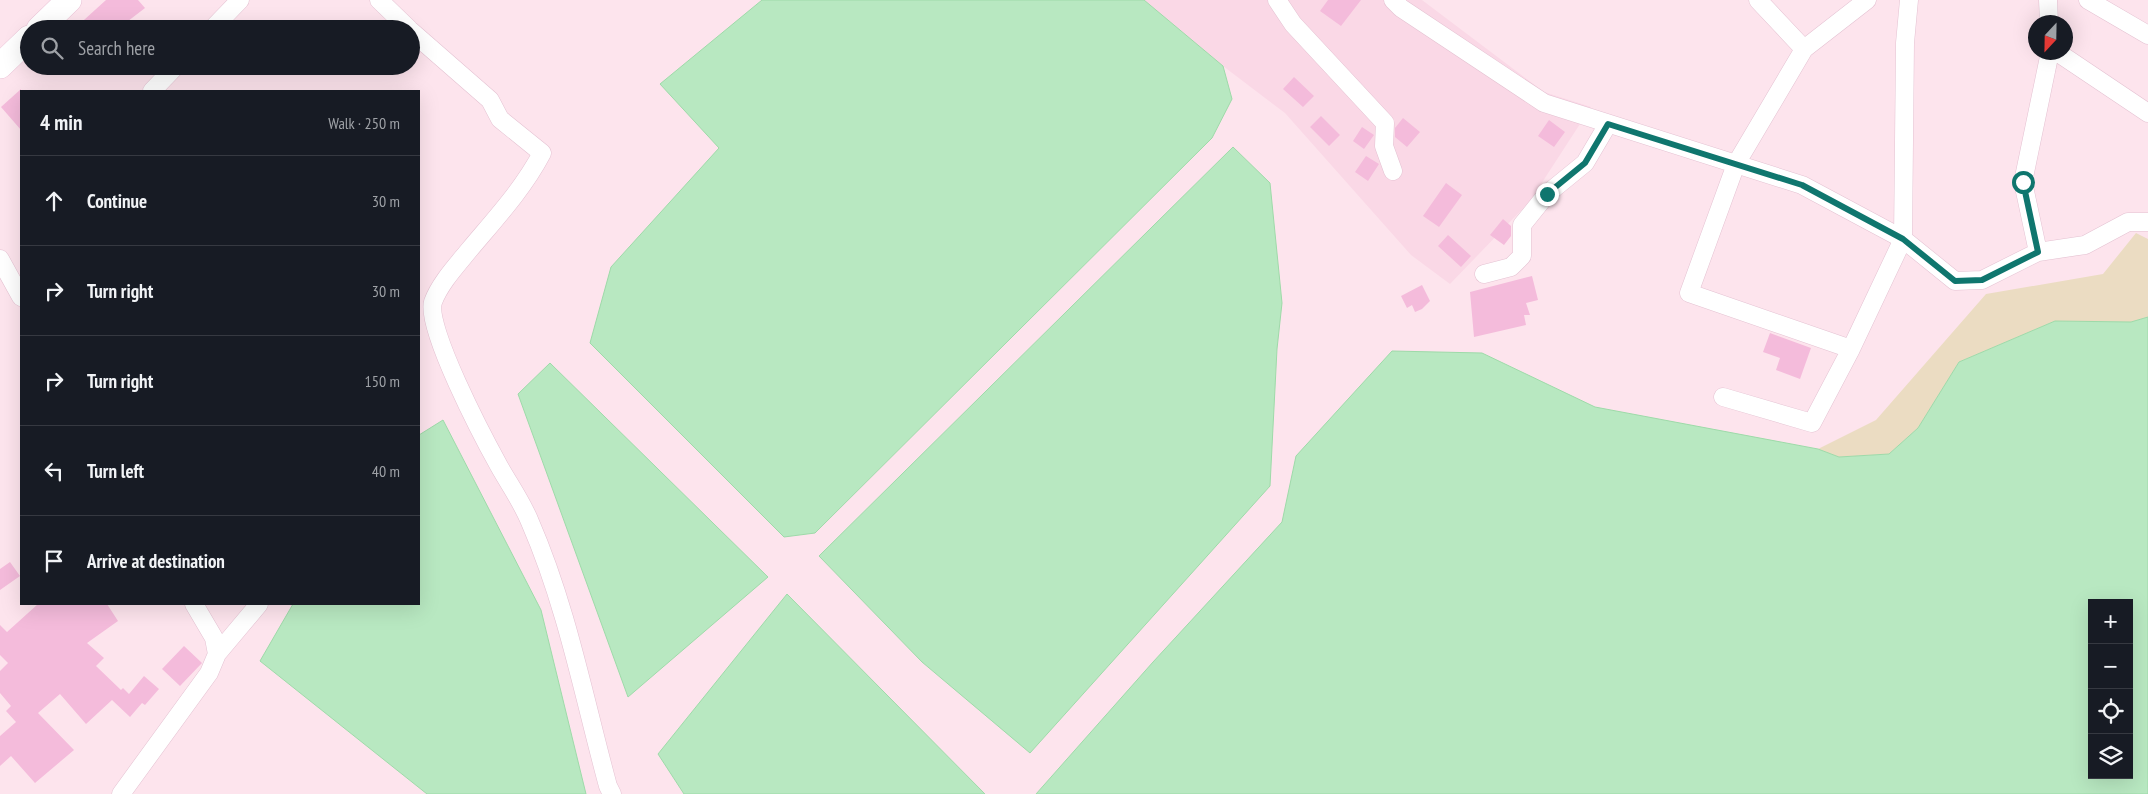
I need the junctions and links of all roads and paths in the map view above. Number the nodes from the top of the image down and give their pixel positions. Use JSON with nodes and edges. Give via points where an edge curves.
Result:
{"nodes":[{"id":1,"x":69,"y":0,"type":"edge"},
{"id":2,"x":240,"y":0,"type":"edge"},
{"id":3,"x":379,"y":0,"type":"edge"},
{"id":4,"x":1277,"y":0,"type":"edge"},
{"id":5,"x":1393,"y":0,"type":"edge"},
{"id":6,"x":1758,"y":0,"type":"edge"},
{"id":7,"x":1867,"y":0,"type":"edge"},
{"id":8,"x":1908,"y":0,"type":"edge"},
{"id":9,"x":2048,"y":0,"type":"edge"},
{"id":10,"x":2088,"y":0,"type":"edge"},
{"id":11,"x":2049,"y":15,"type":"edge"},
{"id":12,"x":48,"y":20,"type":"edge"},
{"id":13,"x":221,"y":20,"type":"edge"},
{"id":14,"x":400,"y":20,"type":"edge"},
{"id":15,"x":2148,"y":35,"type":"edge"},
{"id":16,"x":420,"y":39,"type":"edge"},
{"id":17,"x":20,"y":47,"type":"edge"},
{"id":18,"x":1804,"y":49,"type":"junction"},
{"id":19,"x":2048,"y":60,"type":"edge"},
{"id":20,"x":2069,"y":60,"type":"edge"},
{"id":21,"x":0,"y":66,"type":"edge"},
{"id":22,"x":167,"y":75,"type":"edge"},
{"id":23,"x":153,"y":90,"type":"edge"},
{"id":24,"x":2148,"y":113,"type":"edge"},
{"id":25,"x":1608,"y":124,"type":"junction"},
{"id":26,"x":1736,"y":164,"type":"junction"},
{"id":27,"x":1393,"y":171,"type":"dead end"},
{"id":28,"x":2148,"y":222,"type":"edge"},
{"id":29,"x":1903,"y":239,"type":"junction"},
{"id":30,"x":2038,"y":252,"type":"junction"},
{"id":31,"x":0,"y":259,"type":"edge"},
{"id":32,"x":1484,"y":274,"type":"dead end"},
{"id":33,"x":20,"y":295,"type":"edge"},
{"id":34,"x":1851,"y":349,"type":"junction"},
{"id":35,"x":1724,"y":397,"type":"dead end"},
{"id":36,"x":195,"y":605,"type":"edge"},
{"id":37,"x":258,"y":605,"type":"edge"},
{"id":38,"x":217,"y":654,"type":"junction"},
{"id":39,"x":120,"y":794,"type":"edge"},
{"id":40,"x":612,"y":794,"type":"edge"}],
"edges":[{"from":1,"to":12,"type":"street"},
{"from":2,"to":13,"type":"street"},
{"from":3,"to":14,"type":"street"},
{"from":4,"to":27,"type":"street","via":[[1293,24],[1385,123],[1384,146]]},
{"from":5,"to":25,"type":"street","via":[[1544,103]]},
{"from":6,"to":18,"type":"street"},
{"from":7,"to":18,"type":"street"},
{"from":8,"to":29,"type":"street","via":[[1904,43]]},
{"from":9,"to":11,"type":"street"},
{"from":10,"to":15,"type":"street"},
{"from":16,"to":40,"type":"street","via":[[490,100],[500,119],[542,153],[528,178],[458,264],[432,304],[437,333],[470,412],[530,521],[565,618]]},
{"from":17,"to":21,"type":"street"},
{"from":18,"to":26,"type":"street"},
{"from":19,"to":30,"type":"street","via":[[2023,182]]},
{"from":20,"to":24,"type":"street"},
{"from":22,"to":23,"type":"street"},
{"from":25,"to":26,"type":"street"},
{"from":25,"to":32,"type":"street","via":[[1585,163],[1547,194],[1522,224],[1522,256],[1511,267]]},
{"from":26,"to":29,"type":"street","via":[[1802,185]]},
{"from":26,"to":34,"type":"street","via":[[1690,293]]},
{"from":28,"to":30,"type":"street","via":[[2128,222],[2085,245]]},
{"from":29,"to":30,"type":"street","via":[[1955,281],[1982,280]]},
{"from":29,"to":34,"type":"street"},
{"from":31,"to":33,"type":"street"},
{"from":34,"to":35,"type":"street","via":[[1812,423]]},
{"from":36,"to":38,"type":"street","via":[[214,638]]},
{"from":37,"to":38,"type":"street"},
{"from":38,"to":39,"type":"street","via":[[209,673]]}]}
